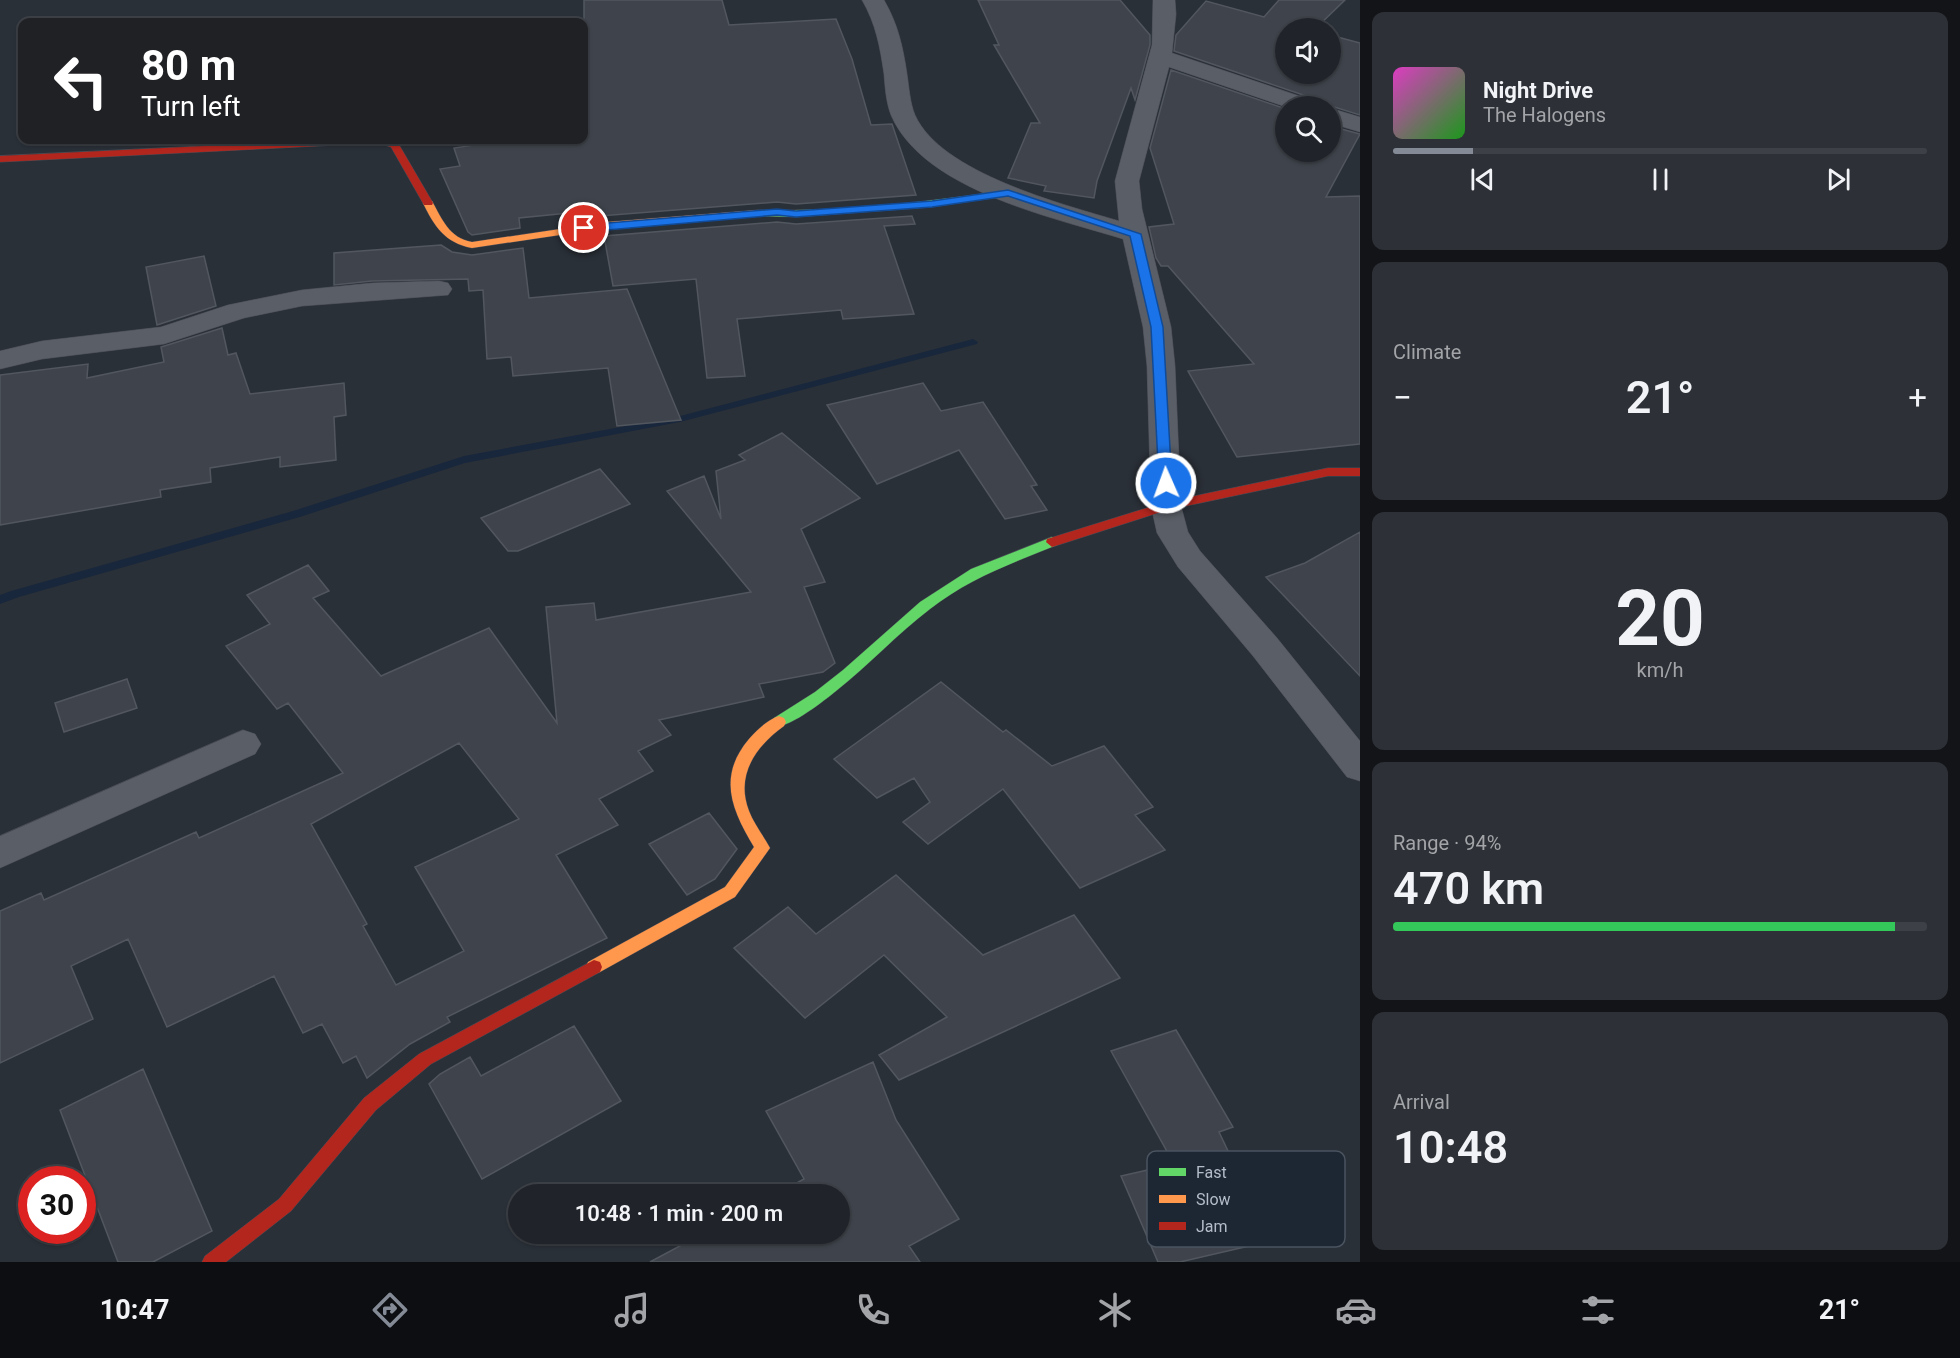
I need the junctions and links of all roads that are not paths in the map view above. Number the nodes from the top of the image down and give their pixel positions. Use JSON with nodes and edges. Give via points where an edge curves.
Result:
{"nodes":[{"id":1,"x":873,"y":0,"type":"edge"},
{"id":2,"x":1164,"y":0,"type":"edge"},
{"id":3,"x":1160,"y":56,"type":"junction"},
{"id":4,"x":1277,"y":96,"type":"edge"},
{"id":5,"x":1341,"y":119,"type":"edge"},
{"id":6,"x":1360,"y":125,"type":"edge"},
{"id":7,"x":299,"y":144,"type":"edge"},
{"id":8,"x":392,"y":144,"type":"edge"},
{"id":9,"x":0,"y":159,"type":"edge"},
{"id":10,"x":1008,"y":193,"type":"junction"},
{"id":11,"x":1135,"y":234,"type":"junction"},
{"id":12,"x":439,"y":289,"type":"dead end"},
{"id":13,"x":0,"y":360,"type":"edge"},
{"id":14,"x":1360,"y":472,"type":"edge"},
{"id":15,"x":1166,"y":506,"type":"junction"},
{"id":16,"x":243,"y":744,"type":"dead end"},
{"id":17,"x":1360,"y":767,"type":"edge"},
{"id":18,"x":0,"y":853,"type":"edge"},
{"id":19,"x":211,"y":1262,"type":"edge"}],
"edges":[{"from":1,"to":10,"type":"street","via":[[882,12],[891,40],[903,114],[913,135],[944,162]]},
{"from":2,"to":3,"type":"street"},
{"from":3,"to":4,"type":"street"},
{"from":3,"to":11,"type":"street","via":[[1127,181]]},
{"from":5,"to":6,"type":"street"},
{"from":7,"to":9,"type":"street"},
{"from":8,"to":10,"type":"street","via":[[443,231],[472,245],[607,225],[932,204]]},
{"from":10,"to":11,"type":"street"},
{"from":11,"to":15,"type":"street","via":[[1157,327]]},
{"from":12,"to":13,"type":"street","via":[[302,298],[238,311],[164,335],[42,350]]},
{"from":14,"to":15,"type":"street","via":[[1328,472]]},
{"from":15,"to":17,"type":"street","via":[[1173,533],[1189,559]]},
{"from":15,"to":19,"type":"street","via":[[1052,542],[976,572],[925,605],[820,696],[766,730],[746,751],[737,778],[740,806],[762,848],[730,892],[425,1059],[370,1104],[285,1205]]},
{"from":16,"to":18,"type":"street"}]}
